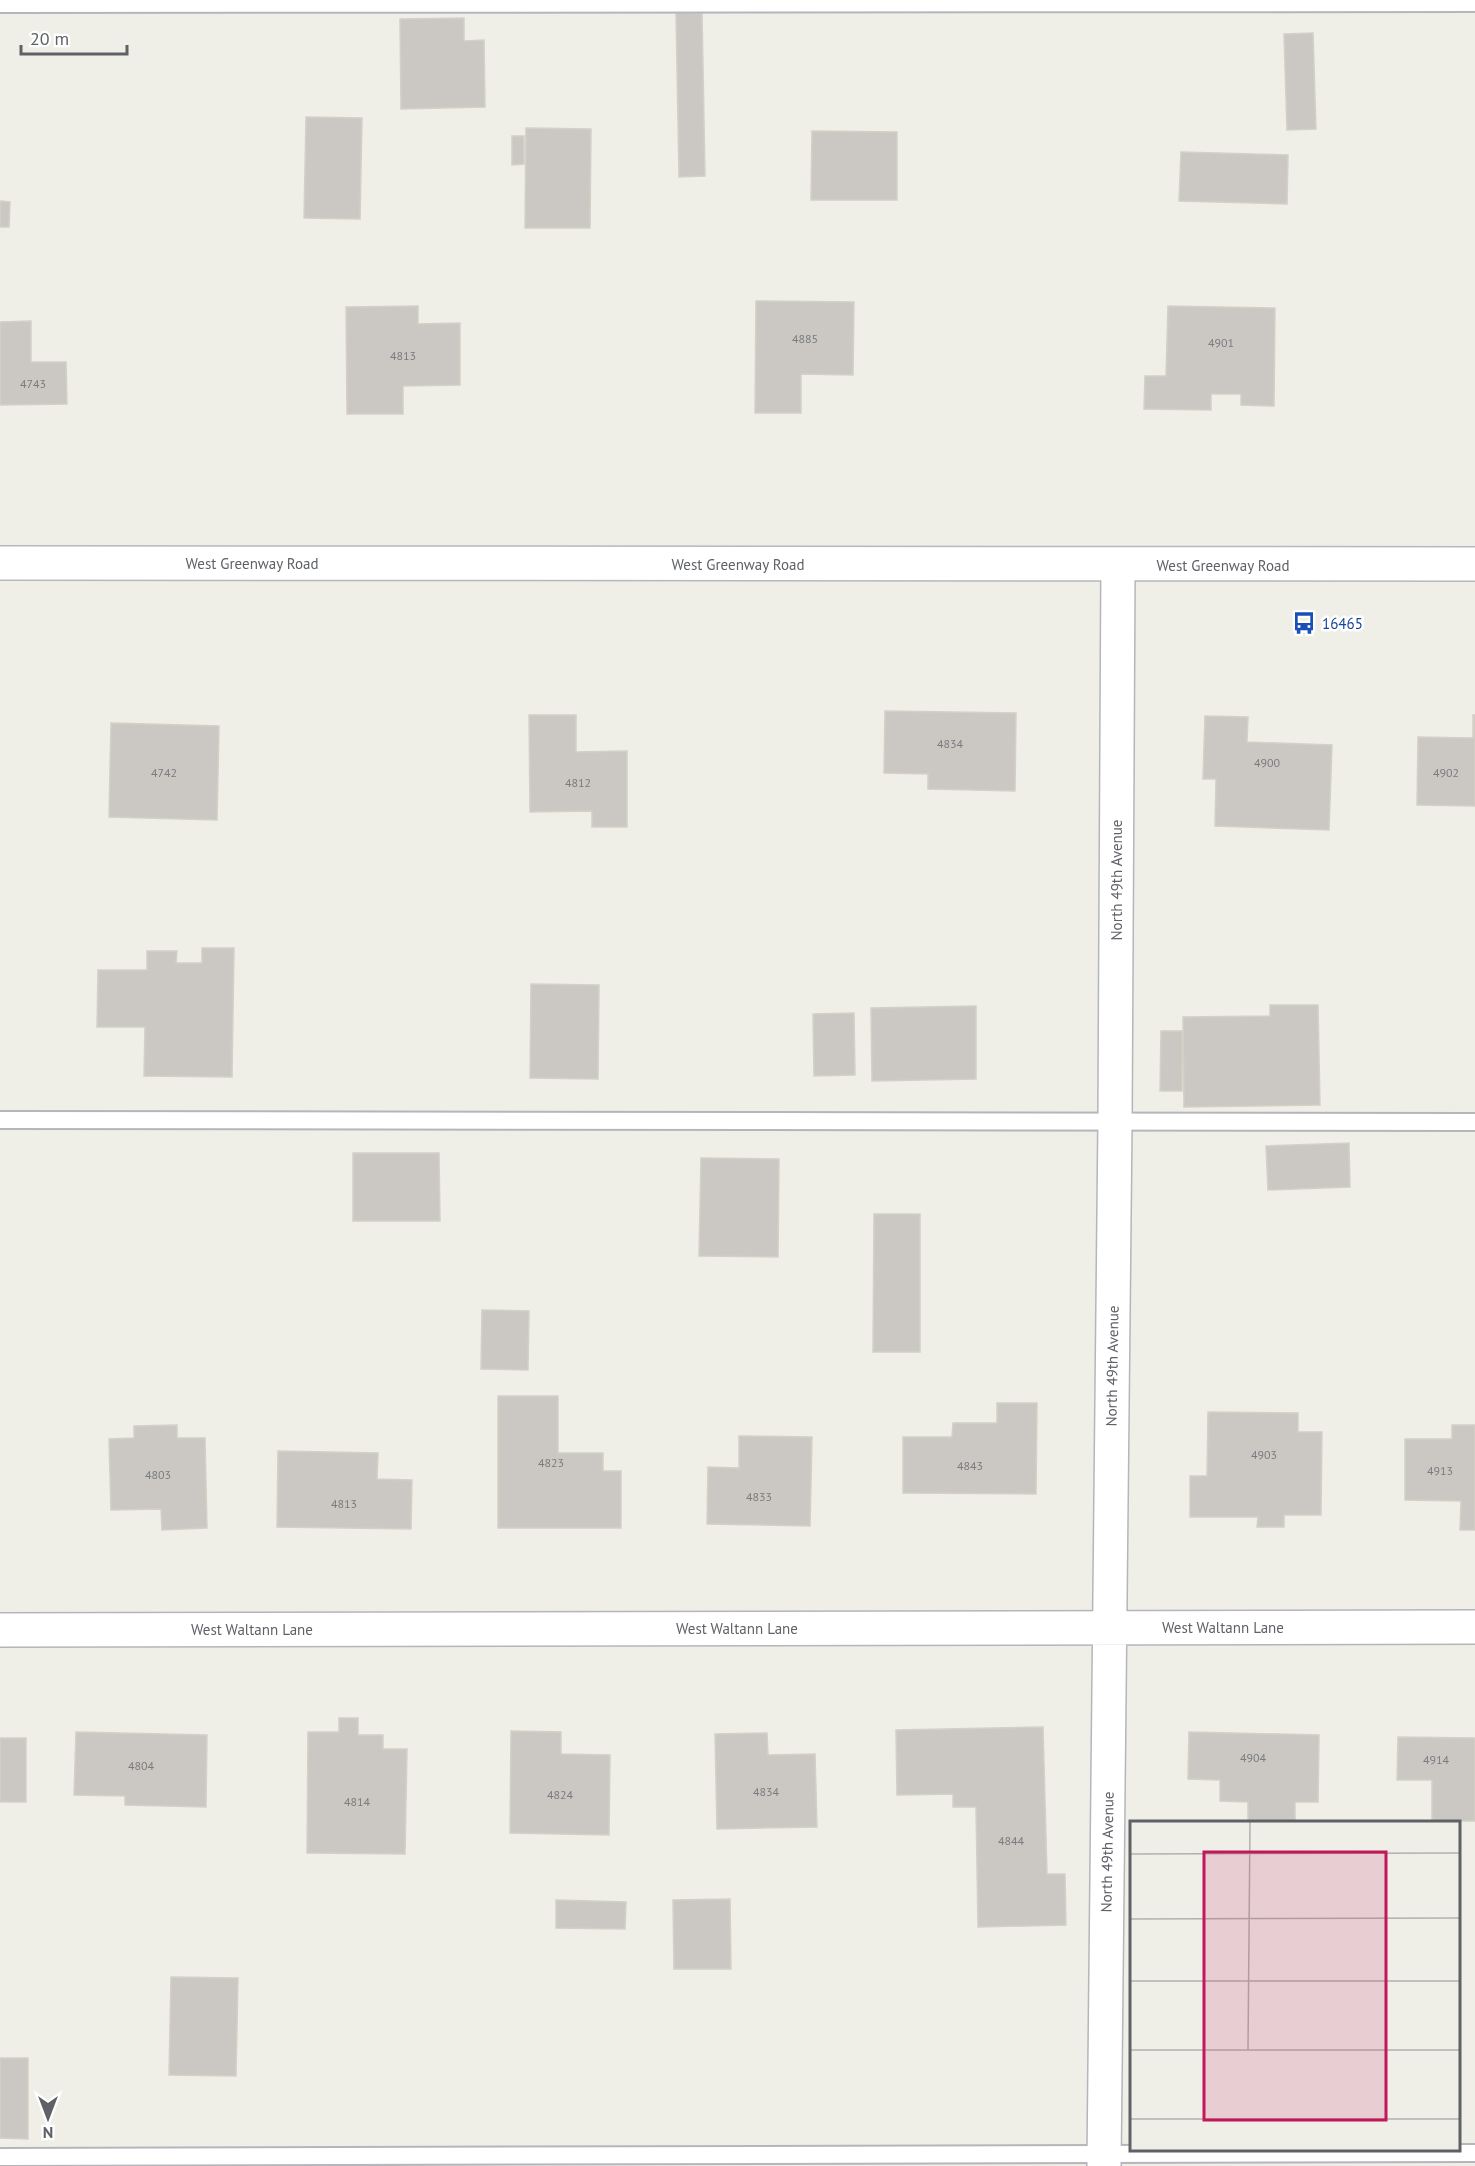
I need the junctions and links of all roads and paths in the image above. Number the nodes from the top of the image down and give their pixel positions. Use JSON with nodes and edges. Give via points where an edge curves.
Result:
{"nodes":[{"id":1,"x":1475,"y":3,"type":"edge"},
{"id":2,"x":0,"y":4,"type":"edge"},
{"id":3,"x":0,"y":563,"type":"edge"},
{"id":4,"x":1475,"y":564,"type":"edge"},
{"id":5,"x":1118,"y":565,"type":"junction"},
{"id":6,"x":0,"y":1120,"type":"edge"},
{"id":7,"x":1115,"y":1121,"type":"junction"},
{"id":8,"x":1475,"y":1122,"type":"edge"},
{"id":9,"x":1109,"y":1627,"type":"junction"},
{"id":10,"x":1475,"y":1627,"type":"edge"},
{"id":11,"x":0,"y":1630,"type":"edge"},
{"id":12,"x":1475,"y":2152,"type":"edge"},
{"id":13,"x":0,"y":2157,"type":"edge"},
{"id":14,"x":1104,"y":2160,"type":"edge"}],
"edges":[{"from":1,"to":2,"type":"lane"},
{"from":3,"to":5,"type":"street","name":"West Greenway Road"},
{"from":4,"to":5,"type":"street","name":"West Greenway Road"},
{"from":5,"to":7,"type":"street","name":"North 49th Avenue"},
{"from":6,"to":7,"type":"lane"},
{"from":7,"to":8,"type":"lane"},
{"from":7,"to":9,"type":"street","name":"North 49th Avenue"},
{"from":9,"to":10,"type":"street","name":"West Waltann Lane"},
{"from":9,"to":11,"type":"street","name":"West Waltann Lane"},
{"from":9,"to":14,"type":"street","name":"North 49th Avenue"},
{"from":12,"to":14,"type":"lane"},
{"from":13,"to":14,"type":"lane"}]}
